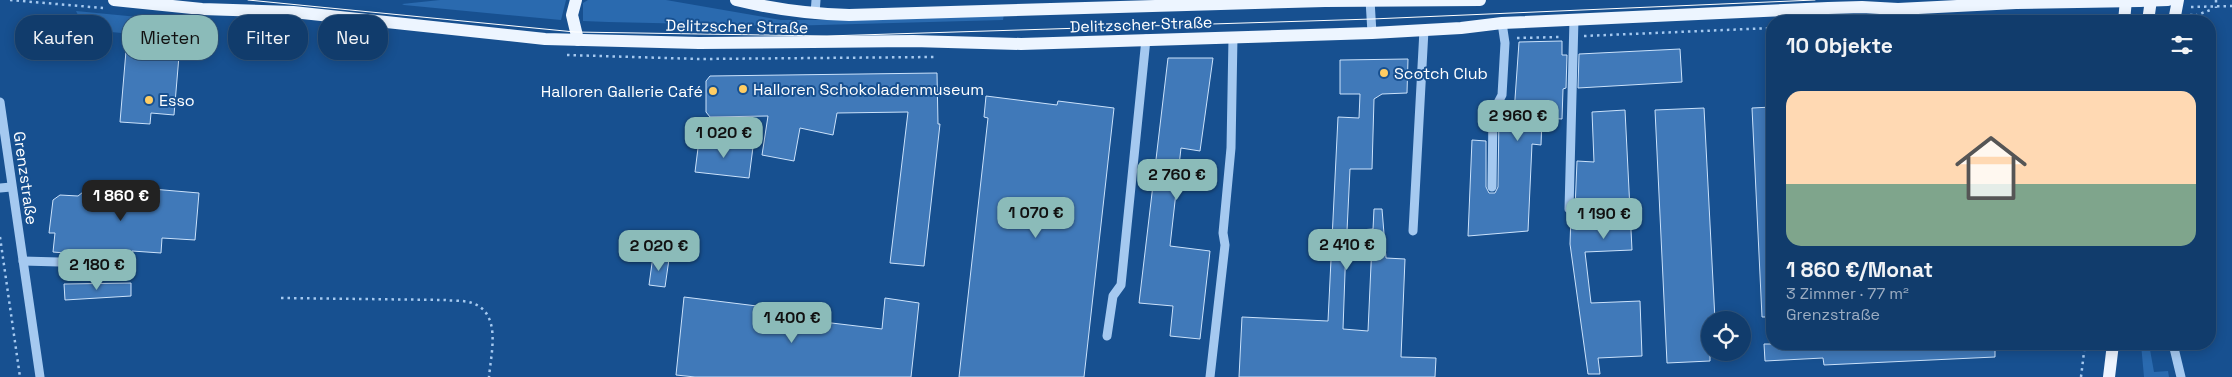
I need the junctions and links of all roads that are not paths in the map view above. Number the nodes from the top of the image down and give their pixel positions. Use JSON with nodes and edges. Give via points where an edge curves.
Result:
{"nodes":[{"id":1,"x":114,"y":0,"type":"edge"},
{"id":2,"x":576,"y":0,"type":"edge"},
{"id":3,"x":736,"y":0,"type":"edge"},
{"id":4,"x":816,"y":0,"type":"edge"},
{"id":5,"x":1480,"y":0,"type":"edge"},
{"id":6,"x":2169,"y":0,"type":"edge"},
{"id":7,"x":2178,"y":0,"type":"edge"},
{"id":8,"x":1370,"y":1,"type":"edge"},
{"id":9,"x":2126,"y":1,"type":"edge"},
{"id":10,"x":2145,"y":1,"type":"edge"},
{"id":11,"x":1127,"y":3,"type":"edge"},
{"id":12,"x":1002,"y":5,"type":"edge"},
{"id":13,"x":815,"y":14,"type":"junction"},
{"id":14,"x":2124,"y":15,"type":"edge"},
{"id":15,"x":2147,"y":15,"type":"edge"},
{"id":16,"x":2175,"y":15,"type":"edge"},
{"id":17,"x":1574,"y":19,"type":"junction"},
{"id":18,"x":1502,"y":23,"type":"junction"},
{"id":19,"x":1424,"y":30,"type":"junction"},
{"id":20,"x":1372,"y":33,"type":"junction"},
{"id":21,"x":1233,"y":37,"type":"junction"},
{"id":22,"x":1146,"y":39,"type":"junction"},
{"id":23,"x":578,"y":40,"type":"junction"},
{"id":24,"x":0,"y":102,"type":"edge"},
{"id":25,"x":11,"y":187,"type":"junction"},
{"id":26,"x":1492,"y":187,"type":"dead end"},
{"id":27,"x":0,"y":188,"type":"edge"},
{"id":28,"x":1569,"y":209,"type":"dead end"},
{"id":29,"x":1413,"y":231,"type":"dead end"},
{"id":30,"x":23,"y":262,"type":"junction"},
{"id":31,"x":95,"y":263,"type":"dead end"},
{"id":32,"x":1107,"y":336,"type":"dead end"},
{"id":33,"x":2111,"y":350,"type":"edge"},
{"id":34,"x":2174,"y":350,"type":"edge"},
{"id":35,"x":40,"y":377,"type":"edge"},
{"id":36,"x":1210,"y":377,"type":"edge"},
{"id":37,"x":2109,"y":377,"type":"edge"},
{"id":38,"x":2181,"y":377,"type":"edge"}],
"edges":[{"from":1,"to":23,"type":"main road","name":"Delitzscher Straße","via":[[202,9],[293,12],[485,34]]},
{"from":2,"to":23,"type":"main road","via":[[572,15]]},
{"from":3,"to":13,"type":"main road","name":"Delitzscher Straße"},
{"from":4,"to":13,"type":"street"},
{"from":5,"to":8,"type":"main road","name":"Delitzscher Straße"},
{"from":6,"to":10,"type":"main road","name":"Delitzscher Straße","bridge":true},
{"from":7,"to":16,"type":"main road"},
{"from":8,"to":11,"type":"main road","name":"Delitzscher Straße"},
{"from":8,"to":20,"type":"street"},
{"from":9,"to":10,"type":"main road","name":"Delitzscher Straße"},
{"from":9,"to":14,"type":"main road"},
{"from":9,"to":17,"type":"main road","name":"Delitzscher Straße","via":[[1898,9],[1828,8]]},
{"from":10,"to":15,"type":"main road"},
{"from":11,"to":12,"type":"main road","name":"Delitzscher Straße"},
{"from":12,"to":13,"type":"main road","name":"Delitzscher Straße","via":[[849,15]]},
{"from":17,"to":18,"type":"main road","name":"Delitzscher Straße"},
{"from":17,"to":28,"type":"street"},
{"from":18,"to":19,"type":"main road","name":"Delitzscher Straße"},
{"from":18,"to":26,"type":"street","via":[[1502,95],[1493,112]]},
{"from":19,"to":20,"type":"main road","name":"Delitzscher Straße"},
{"from":19,"to":29,"type":"street"},
{"from":20,"to":21,"type":"main road","name":"Delitzscher Straße"},
{"from":21,"to":22,"type":"main road","name":"Delitzscher Straße"},
{"from":21,"to":36,"type":"street","via":[[1225,245]]},
{"from":22,"to":23,"type":"main road","name":"Delitzscher Straße","via":[[1021,44]]},
{"from":22,"to":32,"type":"street","via":[[1121,285],[1113,296]]},
{"from":24,"to":25,"type":"street","name":"Grenzstraße"},
{"from":25,"to":27,"type":"street"},
{"from":25,"to":30,"type":"street","name":"Grenzstraße"},
{"from":30,"to":31,"type":"street"},
{"from":30,"to":35,"type":"street","name":"Grenzstraße"},
{"from":33,"to":37,"type":"main road"},
{"from":34,"to":38,"type":"street"}]}
